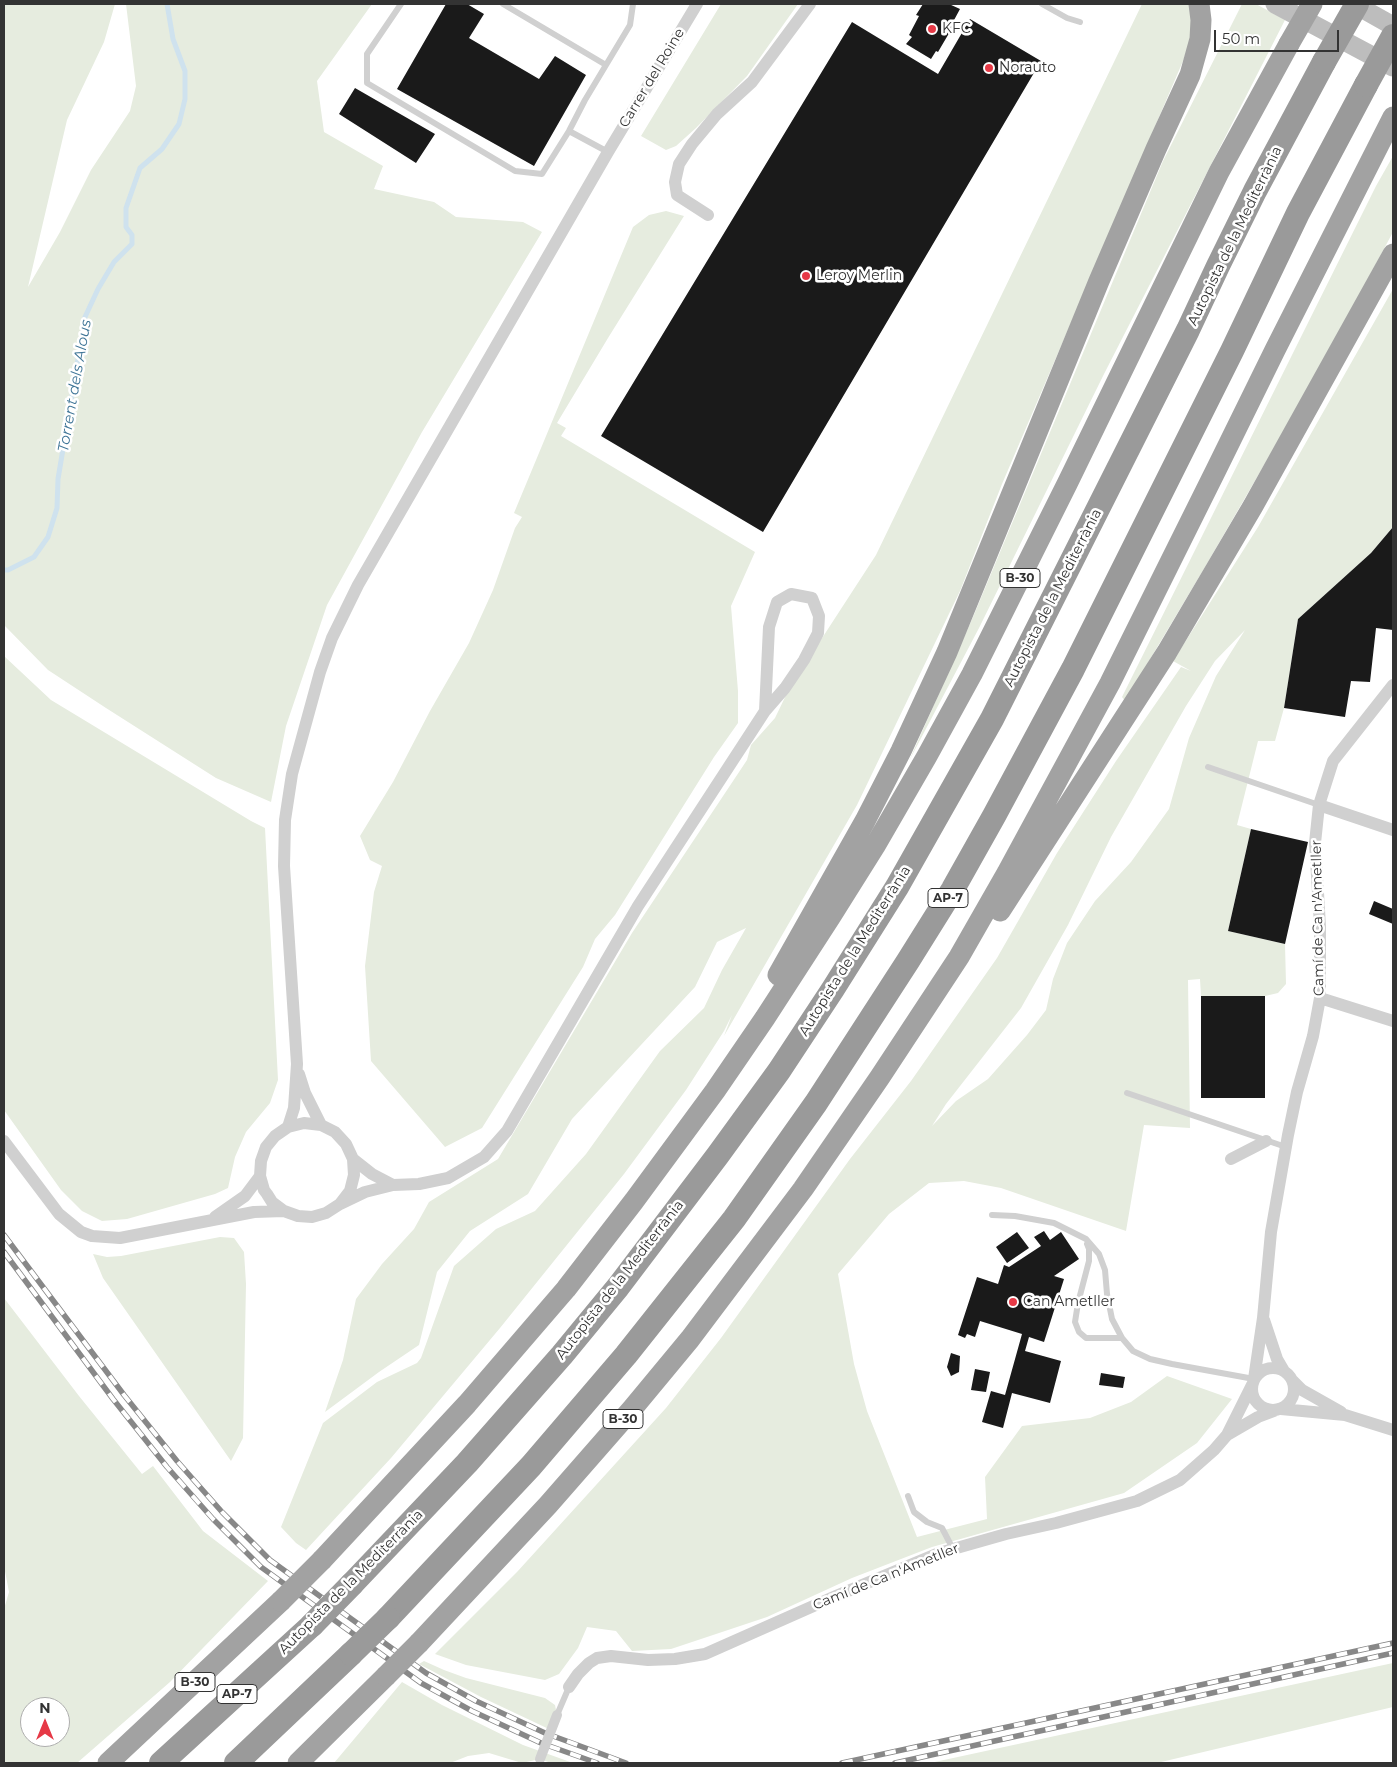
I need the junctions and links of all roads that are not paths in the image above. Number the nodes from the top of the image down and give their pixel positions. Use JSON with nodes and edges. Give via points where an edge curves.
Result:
{"nodes":[{"id":1,"x":401,"y":4,"type":"edge"},
{"id":2,"x":503,"y":4,"type":"edge"},
{"id":3,"x":632,"y":4,"type":"edge"},
{"id":4,"x":697,"y":4,"type":"edge"},
{"id":5,"x":810,"y":4,"type":"edge"},
{"id":6,"x":1042,"y":4,"type":"edge"},
{"id":7,"x":1199,"y":4,"type":"edge"},
{"id":8,"x":1275,"y":4,"type":"edge"},
{"id":9,"x":1312,"y":4,"type":"edge"},
{"id":10,"x":1356,"y":4,"type":"edge"},
{"id":11,"x":1080,"y":22,"type":"dead end"},
{"id":12,"x":1393,"y":26,"type":"edge"},
{"id":13,"x":1393,"y":36,"type":"edge"},
{"id":14,"x":606,"y":65,"type":"junction"},
{"id":15,"x":1393,"y":67,"type":"edge"},
{"id":16,"x":1393,"y":117,"type":"edge"},
{"id":17,"x":569,"y":131,"type":"junction"},
{"id":18,"x":608,"y":152,"type":"junction"},
{"id":19,"x":708,"y":215,"type":"dead end"},
{"id":20,"x":1393,"y":254,"type":"edge"},
{"id":21,"x":1393,"y":685,"type":"edge"},
{"id":22,"x":765,"y":712,"type":"junction"},
{"id":23,"x":1208,"y":767,"type":"dead end"},
{"id":24,"x":1319,"y":805,"type":"junction"},
{"id":25,"x":1393,"y":830,"type":"edge"},
{"id":26,"x":1320,"y":998,"type":"junction"},
{"id":27,"x":1393,"y":1021,"type":"edge"},
{"id":28,"x":297,"y":1064,"type":"junction"},
{"id":29,"x":880,"y":1077,"type":"junction"},
{"id":30,"x":715,"y":1091,"type":"junction"},
{"id":31,"x":1127,"y":1093,"type":"dead end"},
{"id":32,"x":321,"y":1125,"type":"junction"},
{"id":33,"x":288,"y":1127,"type":"junction"},
{"id":34,"x":4,"y":1141,"type":"edge"},
{"id":35,"x":1266,"y":1141,"type":"junction"},
{"id":36,"x":1286,"y":1148,"type":"junction"},
{"id":37,"x":353,"y":1159,"type":"junction"},
{"id":38,"x":1231,"y":1159,"type":"dead end"},
{"id":39,"x":260,"y":1176,"type":"junction"},
{"id":40,"x":394,"y":1185,"type":"junction"},
{"id":41,"x":340,"y":1204,"type":"junction"},
{"id":42,"x":284,"y":1211,"type":"junction"},
{"id":43,"x":992,"y":1215,"type":"dead end"},
{"id":44,"x":211,"y":1220,"type":"junction"},
{"id":45,"x":1086,"y":1238,"type":"junction"},
{"id":46,"x":1263,"y":1318,"type":"junction"},
{"id":47,"x":1122,"y":1338,"type":"junction"},
{"id":48,"x":1288,"y":1375,"type":"junction"},
{"id":49,"x":1253,"y":1382,"type":"junction"},
{"id":50,"x":1278,"y":1410,"type":"junction"},
{"id":51,"x":1345,"y":1415,"type":"junction"},
{"id":52,"x":1393,"y":1430,"type":"edge"},
{"id":53,"x":1227,"y":1435,"type":"junction"},
{"id":54,"x":908,"y":1496,"type":"dead end"},
{"id":55,"x":953,"y":1549,"type":"junction"},
{"id":56,"x":569,"y":1687,"type":"joint"},
{"id":57,"x":557,"y":1715,"type":"joint"},
{"id":58,"x":539,"y":1761,"type":"edge"},
{"id":59,"x":108,"y":1763,"type":"edge"},
{"id":60,"x":161,"y":1763,"type":"edge"},
{"id":61,"x":236,"y":1763,"type":"edge"},
{"id":62,"x":298,"y":1763,"type":"edge"}],
"edges":[{"from":1,"to":17,"type":"lane","via":[[367,54],[367,82],[515,171],[542,174]]},
{"from":2,"to":14,"type":"lane"},
{"from":3,"to":14,"type":"lane","via":[[630,25]]},
{"from":4,"to":18,"type":"street","name":"Carrer del Roine"},
{"from":5,"to":19,"type":"street","via":[[752,82],[717,114],[679,164],[675,182],[678,195]]},
{"from":6,"to":11,"type":"lane"},
{"from":7,"to":30,"type":"highway","via":[[1200,39],[1190,75],[1099,281],[947,652],[865,821]]},
{"from":8,"to":15,"type":"main road"},
{"from":9,"to":30,"type":"highway","number":"B-30","bridge":true,"via":[[1219,172],[1020,579],[927,756],[836,908]]},
{"from":10,"to":12,"type":"main road"},
{"from":10,"to":60,"type":"highway","name":"Autopista de la Mediterrània","number":"AP-7","bridge":true,"via":[[1255,191],[992,719],[906,872],[774,1079],[618,1287],[487,1440],[312,1624]]},
{"from":13,"to":61,"type":"highway","number":"AP-7","bridge":true,"via":[[1298,213],[1073,669],[994,816],[953,889],[816,1103],[734,1219],[531,1466],[388,1618]]},
{"from":14,"to":17,"type":"lane"},
{"from":16,"to":29,"type":"highway","number":"B-30","via":[[1110,683],[958,957]]},
{"from":17,"to":18,"type":"lane"},
{"from":18,"to":28,"type":"street","name":"Carrer del Roine","via":[[358,585],[332,638],[320,672],[292,774],[285,820],[285,875]]},
{"from":20,"to":29,"type":"highway","via":[[1283,454],[1167,652],[979,944]]},
{"from":21,"to":24,"type":"street","name":"Camí de Ca n'Ametller","via":[[1333,761]]},
{"from":22,"to":22,"type":"street","via":[[785,688],[818,634],[819,616],[812,598],[791,594],[777,602],[769,626]]},
{"from":22,"to":40,"type":"street","via":[[638,906],[508,1131],[484,1157],[448,1178]]},
{"from":23,"to":24,"type":"lane"},
{"from":24,"to":25,"type":"street"},
{"from":24,"to":26,"type":"street","name":"Camí de Ca n'Ametller","via":[[1315,843]]},
{"from":26,"to":27,"type":"street"},
{"from":26,"to":36,"type":"street","name":"Camí de Ca n'Ametller"},
{"from":28,"to":32,"type":"street","via":[[305,1093]]},
{"from":28,"to":33,"type":"street","via":[[294,1108]]},
{"from":29,"to":62,"type":"highway","number":"B-30","bridge":true,"via":[[797,1197],[632,1409],[548,1505],[419,1643]]},
{"from":30,"to":59,"type":"highway","number":"B-30","bridge":true,"via":[[541,1318],[429,1446],[281,1601]]},
{"from":31,"to":35,"type":"lane"},
{"from":32,"to":33,"type":"street","via":[[304,1123]]},
{"from":32,"to":37,"type":"street","via":[[335,1132]]},
{"from":33,"to":39,"type":"street","via":[[266,1147]]},
{"from":34,"to":44,"type":"street","via":[[59,1214],[81,1232],[120,1238]]},
{"from":35,"to":36,"type":"lane"},
{"from":35,"to":38,"type":"street"},
{"from":36,"to":46,"type":"street","name":"Camí de Ca n'Ametller","via":[[1271,1232]]},
{"from":37,"to":40,"type":"street"},
{"from":37,"to":41,"type":"street","via":[[350,1191]]},
{"from":39,"to":42,"type":"street","via":[[272,1202]]},
{"from":39,"to":44,"type":"street","via":[[244,1196]]},
{"from":40,"to":41,"type":"street","via":[[365,1192]]},
{"from":41,"to":42,"type":"street","via":[[312,1217]]},
{"from":42,"to":44,"type":"street","via":[[260,1211]]},
{"from":43,"to":45,"type":"lane","via":[[1054,1223]]},
{"from":45,"to":47,"type":"lane","via":[[1099,1254],[1105,1270],[1112,1319]]},
{"from":45,"to":47,"type":"lane","via":[[1090,1261],[1075,1322],[1086,1338]]},
{"from":46,"to":48,"type":"street","name":"Camí de Ca n'Ametller","via":[[1278,1359]]},
{"from":46,"to":49,"type":"street","name":"Camí de Ca n'Ametller"},
{"from":47,"to":49,"type":"lane","via":[[1133,1351],[1150,1359]]},
{"from":48,"to":49,"type":"street","via":[[1270,1368],[1258,1374]]},
{"from":48,"to":50,"type":"street","via":[[1294,1387],[1292,1400]]},
{"from":48,"to":51,"type":"street","via":[[1302,1390]]},
{"from":49,"to":50,"type":"street","via":[[1251,1392],[1257,1404]]},
{"from":49,"to":53,"type":"street","name":"Camí de Ca n'Ametller"},
{"from":50,"to":51,"type":"street"},
{"from":50,"to":53,"type":"street","name":"Camí de Ca n'Ametller","via":[[1258,1417]]},
{"from":51,"to":52,"type":"street"},
{"from":53,"to":55,"type":"street","name":"Camí de Ca n'Ametller","via":[[1180,1480],[1137,1501]]},
{"from":54,"to":55,"type":"lane","via":[[914,1512],[942,1528]]},
{"from":55,"to":56,"type":"street","name":"Camí de Ca n'Ametller","via":[[836,1596],[706,1654],[648,1660],[611,1656],[597,1658],[583,1668]]},
{"from":56,"to":57,"type":"lane","name":"Camí de Ca n'Ametller"},
{"from":57,"to":58,"type":"street","bridge":true}]}
